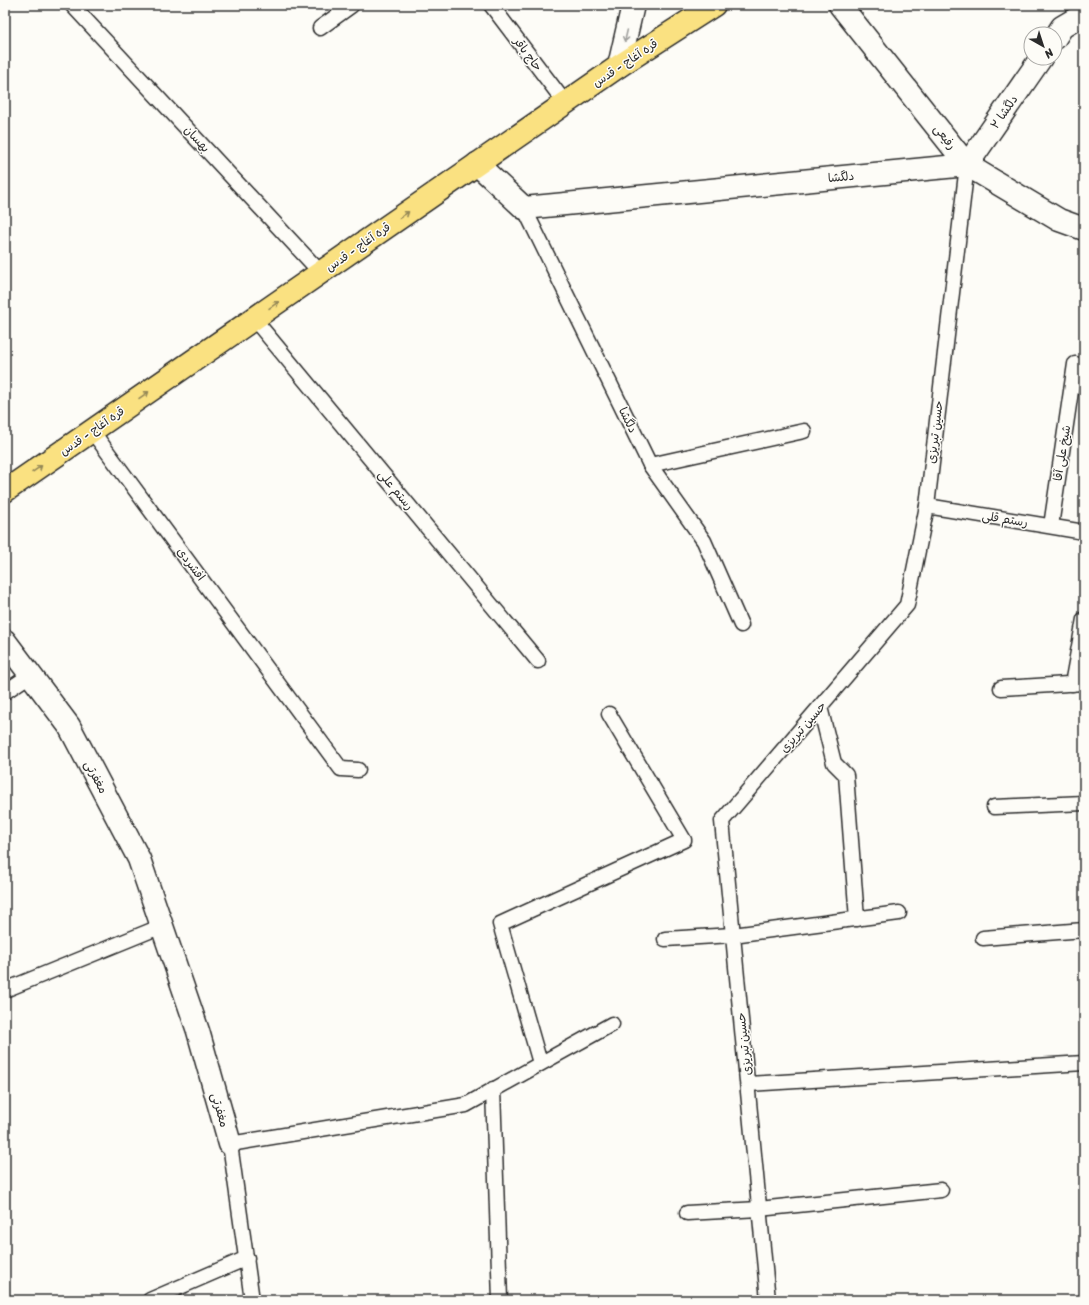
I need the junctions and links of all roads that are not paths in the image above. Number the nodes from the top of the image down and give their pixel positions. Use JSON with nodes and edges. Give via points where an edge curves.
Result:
{"nodes":[{"id":1,"x":352,"y":5,"type":"edge"},
{"id":2,"x":491,"y":5,"type":"edge"},
{"id":3,"x":633,"y":5,"type":"edge"},
{"id":4,"x":714,"y":5,"type":"edge"},
{"id":5,"x":840,"y":5,"type":"edge"},
{"id":6,"x":75,"y":6,"type":"edge"},
{"id":7,"x":1084,"y":14,"type":"edge"},
{"id":8,"x":1063,"y":26,"type":"edge"},
{"id":9,"x":320,"y":28,"type":"dead end"},
{"id":10,"x":619,"y":66,"type":"junction"},
{"id":11,"x":1035,"y":66,"type":"edge"},
{"id":12,"x":566,"y":104,"type":"junction"},
{"id":13,"x":477,"y":164,"type":"junction"},
{"id":14,"x":967,"y":165,"type":"junction"},
{"id":15,"x":524,"y":208,"type":"junction"},
{"id":16,"x":1084,"y":229,"type":"edge"},
{"id":17,"x":321,"y":273,"type":"junction"},
{"id":18,"x":254,"y":319,"type":"junction"},
{"id":19,"x":1084,"y":367,"type":"edge"},
{"id":20,"x":92,"y":431,"type":"junction"},
{"id":21,"x":804,"y":431,"type":"dead end"},
{"id":22,"x":650,"y":465,"type":"junction"},
{"id":23,"x":5,"y":491,"type":"edge"},
{"id":24,"x":927,"y":506,"type":"junction"},
{"id":25,"x":1051,"y":526,"type":"junction"},
{"id":26,"x":1084,"y":532,"type":"edge"},
{"id":27,"x":1084,"y":619,"type":"edge"},
{"id":28,"x":741,"y":625,"type":"dead end"},
{"id":29,"x":5,"y":641,"type":"edge"},
{"id":30,"x":538,"y":661,"type":"dead end"},
{"id":31,"x":30,"y":675,"type":"junction"},
{"id":32,"x":1078,"y":683,"type":"edge"},
{"id":33,"x":1001,"y":688,"type":"dead end"},
{"id":34,"x":5,"y":692,"type":"edge"},
{"id":35,"x":820,"y":707,"type":"junction"},
{"id":36,"x":609,"y":714,"type":"dead end"},
{"id":37,"x":358,"y":770,"type":"dead end"},
{"id":38,"x":1084,"y":803,"type":"edge"},
{"id":39,"x":994,"y":807,"type":"dead end"},
{"id":40,"x":899,"y":913,"type":"dead end"},
{"id":41,"x":857,"y":919,"type":"junction"},
{"id":42,"x":162,"y":926,"type":"junction"},
{"id":43,"x":1084,"y":930,"type":"edge"},
{"id":44,"x":733,"y":935,"type":"junction"},
{"id":45,"x":983,"y":938,"type":"dead end"},
{"id":46,"x":664,"y":939,"type":"dead end"},
{"id":47,"x":5,"y":990,"type":"edge"},
{"id":48,"x":612,"y":1024,"type":"dead end"},
{"id":49,"x":540,"y":1063,"type":"junction"},
{"id":50,"x":1084,"y":1063,"type":"edge"},
{"id":51,"x":748,"y":1084,"type":"junction"},
{"id":52,"x":494,"y":1089,"type":"junction"},
{"id":53,"x":230,"y":1144,"type":"junction"},
{"id":54,"x":941,"y":1190,"type":"dead end"},
{"id":55,"x":759,"y":1209,"type":"junction"},
{"id":56,"x":687,"y":1213,"type":"dead end"},
{"id":57,"x":247,"y":1258,"type":"junction"},
{"id":58,"x":150,"y":1300,"type":"edge"},
{"id":59,"x":252,"y":1300,"type":"edge"},
{"id":60,"x":500,"y":1300,"type":"edge"},
{"id":61,"x":768,"y":1300,"type":"edge"}],
"edges":[{"from":1,"to":9,"type":"lane"},
{"from":2,"to":12,"type":"lane","name":"حاج باقر"},
{"from":3,"to":10,"type":"street","one_way":true},
{"from":4,"to":10,"type":"main road","name":"قره آغاج - قدس"},
{"from":5,"to":14,"type":"street","name":"رفیعی"},
{"from":6,"to":17,"type":"lane","name":"بهسان"},
{"from":7,"to":8,"type":"street"},
{"from":10,"to":12,"type":"main road","name":"قره آغاج - قدس"},
{"from":11,"to":14,"type":"street","name":"دلگشا ۲"},
{"from":12,"to":13,"type":"main road","name":"قره آغاج - قدس"},
{"from":13,"to":15,"type":"street","name":"دلگشا"},
{"from":17,"to":13,"type":"main road","name":"قره آغاج - قدس","one_way":true},
{"from":14,"to":15,"type":"street","name":"دلگشا"},
{"from":14,"to":16,"type":"street","name":"رفیعی","via":[[1059,220]]},
{"from":14,"to":24,"type":"lane","name":"حسین تبریزی"},
{"from":15,"to":22,"type":"lane","name":"دلگشا"},
{"from":18,"to":17,"type":"main road","name":"قره آغاج - قدس","one_way":true},
{"from":20,"to":18,"type":"main road","name":"قره آغاج - قدس","one_way":true},
{"from":18,"to":30,"type":"lane","name":"رستم علی"},
{"from":19,"to":25,"type":"lane","name":"شیخ علی آقا","via":[[1075,364]]},
{"from":23,"to":20,"type":"main road","name":"قره آغاج - قدس","one_way":true},
{"from":20,"to":37,"type":"lane","name":"افشردی","via":[[341,769]]},
{"from":21,"to":22,"type":"lane"},
{"from":22,"to":28,"type":"lane","name":"دلگشا","via":[[704,541]]},
{"from":24,"to":25,"type":"lane","name":"رستم قلی"},
{"from":24,"to":35,"type":"lane","name":"حسین تبریزی","via":[[907,605]]},
{"from":25,"to":26,"type":"lane","name":"رستم قلی"},
{"from":27,"to":32,"type":"lane"},
{"from":29,"to":31,"type":"street","name":"مغفرتی"},
{"from":31,"to":34,"type":"lane"},
{"from":31,"to":42,"type":"street","name":"مغفرتی","via":[[68,726],[139,859]]},
{"from":32,"to":33,"type":"lane"},
{"from":35,"to":41,"type":"lane","via":[[834,763],[846,775]]},
{"from":35,"to":44,"type":"lane","name":"حسین تبریزی","via":[[722,821]]},
{"from":36,"to":49,"type":"lane","via":[[684,840],[500,924]]},
{"from":38,"to":39,"type":"lane"},
{"from":40,"to":41,"type":"lane"},
{"from":41,"to":44,"type":"lane"},
{"from":42,"to":47,"type":"lane"},
{"from":42,"to":53,"type":"street","name":"مغفرتی","via":[[198,1031]]},
{"from":43,"to":45,"type":"lane"},
{"from":44,"to":46,"type":"lane"},
{"from":44,"to":51,"type":"lane","name":"حسین تبریزی"},
{"from":48,"to":49,"type":"lane"},
{"from":49,"to":52,"type":"lane"},
{"from":50,"to":51,"type":"lane"},
{"from":51,"to":55,"type":"lane","name":"حسین تبریزی"},
{"from":52,"to":53,"type":"lane","via":[[466,1105]]},
{"from":52,"to":60,"type":"lane"},
{"from":53,"to":57,"type":"lane","name":"مغفرتی"},
{"from":54,"to":55,"type":"lane"},
{"from":55,"to":56,"type":"lane"},
{"from":55,"to":61,"type":"lane","name":"حسین تبریزی"},
{"from":57,"to":58,"type":"lane"},
{"from":57,"to":59,"type":"lane","name":"مغفرتی"}]}
